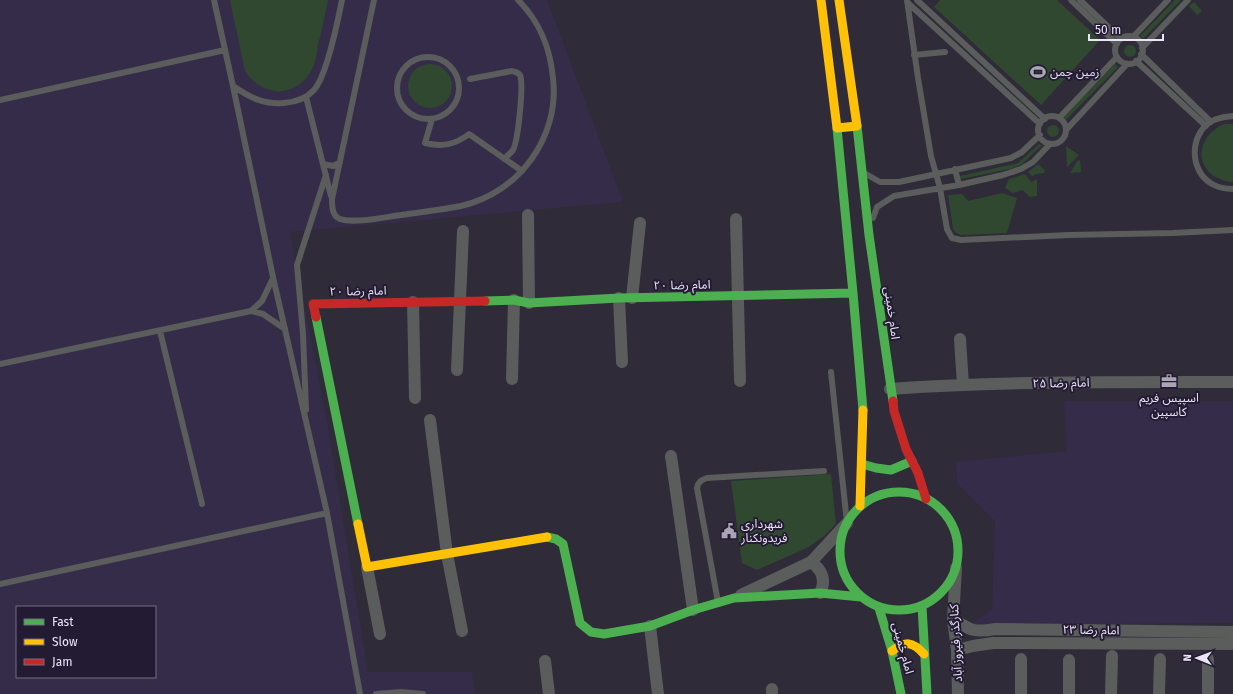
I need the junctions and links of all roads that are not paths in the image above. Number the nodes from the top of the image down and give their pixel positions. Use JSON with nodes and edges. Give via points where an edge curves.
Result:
{"nodes":[{"id":1,"x":214,"y":0,"type":"edge"},
{"id":2,"x":342,"y":0,"type":"edge"},
{"id":3,"x":374,"y":0,"type":"edge"},
{"id":4,"x":518,"y":0,"type":"edge"},
{"id":5,"x":821,"y":0,"type":"edge"},
{"id":6,"x":839,"y":0,"type":"edge"},
{"id":7,"x":918,"y":0,"type":"edge"},
{"id":8,"x":1070,"y":0,"type":"edge"},
{"id":9,"x":1080,"y":0,"type":"edge"},
{"id":10,"x":1168,"y":0,"type":"edge"},
{"id":11,"x":1188,"y":0,"type":"edge"},
{"id":12,"x":909,"y":4,"type":"edge"},
{"id":13,"x":1093,"y":17,"type":"junction"},
{"id":14,"x":1133,"y":37,"type":"junction"},
{"id":15,"x":1119,"y":41,"type":"junction"},
{"id":16,"x":225,"y":50,"type":"junction"},
{"id":17,"x":1142,"y":51,"type":"junction"},
{"id":18,"x":945,"y":52,"type":"dead end"},
{"id":19,"x":976,"y":54,"type":"junction"},
{"id":20,"x":914,"y":55,"type":"junction"},
{"id":21,"x":1117,"y":57,"type":"junction"},
{"id":22,"x":970,"y":61,"type":"junction"},
{"id":23,"x":1136,"y":61,"type":"junction"},
{"id":24,"x":1127,"y":64,"type":"junction"},
{"id":25,"x":470,"y":79,"type":"dead end"},
{"id":26,"x":1008,"y":84,"type":"junction"},
{"id":27,"x":233,"y":86,"type":"junction"},
{"id":28,"x":1003,"y":90,"type":"junction"},
{"id":29,"x":306,"y":96,"type":"junction"},
{"id":30,"x":0,"y":100,"type":"edge"},
{"id":31,"x":1233,"y":116,"type":"edge"},
{"id":32,"x":1059,"y":118,"type":"junction"},
{"id":33,"x":432,"y":119,"type":"junction"},
{"id":34,"x":1045,"y":119,"type":"junction"},
{"id":35,"x":1040,"y":124,"type":"junction"},
{"id":36,"x":1209,"y":124,"type":"junction"},
{"id":37,"x":857,"y":126,"type":"junction"},
{"id":38,"x":837,"y":128,"type":"junction"},
{"id":39,"x":1066,"y":130,"type":"junction"},
{"id":40,"x":1040,"y":135,"type":"junction"},
{"id":41,"x":1050,"y":144,"type":"junction"},
{"id":42,"x":504,"y":159,"type":"junction"},
{"id":43,"x":339,"y":163,"type":"junction"},
{"id":44,"x":860,"y":163,"type":"junction"},
{"id":45,"x":323,"y":164,"type":"junction"},
{"id":46,"x":955,"y":169,"type":"junction"},
{"id":47,"x":522,"y":171,"type":"junction"},
{"id":48,"x":936,"y":174,"type":"junction"},
{"id":49,"x":326,"y":175,"type":"junction"},
{"id":50,"x":959,"y":185,"type":"junction"},
{"id":51,"x":940,"y":188,"type":"junction"},
{"id":52,"x":1233,"y":189,"type":"edge"},
{"id":53,"x":332,"y":199,"type":"junction"},
{"id":54,"x":528,"y":215,"type":"dead end"},
{"id":55,"x":736,"y":218,"type":"dead end"},
{"id":56,"x":640,"y":222,"type":"dead end"},
{"id":57,"x":1233,"y":230,"type":"edge"},
{"id":58,"x":463,"y":231,"type":"dead end"},
{"id":59,"x":869,"y":235,"type":"junction"},
{"id":60,"x":273,"y":277,"type":"junction"},
{"id":61,"x":853,"y":293,"type":"junction"},
{"id":62,"x":738,"y":296,"type":"junction"},
{"id":63,"x":619,"y":298,"type":"junction"},
{"id":64,"x":632,"y":298,"type":"junction"},
{"id":65,"x":514,"y":300,"type":"junction"},
{"id":66,"x":460,"y":301,"type":"junction"},
{"id":67,"x":413,"y":302,"type":"junction"},
{"id":68,"x":529,"y":302,"type":"junction"},
{"id":69,"x":251,"y":311,"type":"junction"},
{"id":70,"x":285,"y":329,"type":"junction"},
{"id":71,"x":160,"y":331,"type":"junction"},
{"id":72,"x":960,"y":339,"type":"dead end"},
{"id":73,"x":622,"y":362,"type":"dead end"},
{"id":74,"x":0,"y":364,"type":"edge"},
{"id":75,"x":457,"y":370,"type":"dead end"},
{"id":76,"x":831,"y":372,"type":"dead end"},
{"id":77,"x":512,"y":379,"type":"dead end"},
{"id":78,"x":740,"y":381,"type":"dead end"},
{"id":79,"x":1233,"y":382,"type":"edge"},
{"id":80,"x":963,"y":386,"type":"junction"},
{"id":81,"x":890,"y":389,"type":"junction"},
{"id":82,"x":415,"y":398,"type":"dead end"},
{"id":83,"x":430,"y":420,"type":"dead end"},
{"id":84,"x":307,"y":425,"type":"junction"},
{"id":85,"x":671,"y":456,"type":"dead end"},
{"id":86,"x":912,"y":461,"type":"junction"},
{"id":87,"x":862,"y":464,"type":"junction"},
{"id":88,"x":824,"y":471,"type":"dead end"},
{"id":89,"x":926,"y":499,"type":"junction"},
{"id":90,"x":202,"y":504,"type":"dead end"},
{"id":91,"x":860,"y":506,"type":"junction"},
{"id":92,"x":327,"y":513,"type":"junction"},
{"id":93,"x":847,"y":523,"type":"junction"},
{"id":94,"x":447,"y":554,"type":"junction"},
{"id":95,"x":811,"y":562,"type":"junction"},
{"id":96,"x":367,"y":567,"type":"junction"},
{"id":97,"x":956,"y":568,"type":"junction"},
{"id":98,"x":0,"y":584,"type":"edge"},
{"id":99,"x":820,"y":593,"type":"junction"},
{"id":100,"x":861,"y":597,"type":"junction"},
{"id":101,"x":734,"y":598,"type":"junction"},
{"id":102,"x":718,"y":602,"type":"junction"},
{"id":103,"x":922,"y":606,"type":"junction"},
{"id":104,"x":879,"y":608,"type":"junction"},
{"id":105,"x":693,"y":610,"type":"junction"},
{"id":106,"x":952,"y":619,"type":"junction"},
{"id":107,"x":650,"y":626,"type":"junction"},
{"id":108,"x":462,"y":631,"type":"dead end"},
{"id":109,"x":1233,"y":632,"type":"edge"},
{"id":110,"x":380,"y":634,"type":"dead end"},
{"id":111,"x":1233,"y":644,"type":"edge"},
{"id":112,"x":957,"y":650,"type":"junction"},
{"id":113,"x":892,"y":651,"type":"junction"},
{"id":114,"x":924,"y":654,"type":"junction"},
{"id":115,"x":1112,"y":656,"type":"dead end"},
{"id":116,"x":1160,"y":659,"type":"dead end"},
{"id":117,"x":1208,"y":659,"type":"dead end"},
{"id":118,"x":1021,"y":660,"type":"dead end"},
{"id":119,"x":1069,"y":660,"type":"dead end"},
{"id":120,"x":545,"y":661,"type":"dead end"},
{"id":121,"x":360,"y":694,"type":"edge"},
{"id":122,"x":376,"y":694,"type":"edge"},
{"id":123,"x":423,"y":694,"type":"edge"},
{"id":124,"x":549,"y":694,"type":"edge"},
{"id":125,"x":658,"y":694,"type":"edge"},
{"id":126,"x":901,"y":694,"type":"edge"},
{"id":127,"x":927,"y":694,"type":"edge"},
{"id":128,"x":958,"y":694,"type":"edge"},
{"id":129,"x":1021,"y":694,"type":"edge"},
{"id":130,"x":1069,"y":694,"type":"edge"},
{"id":131,"x":1111,"y":694,"type":"edge"},
{"id":132,"x":1159,"y":694,"type":"edge"},
{"id":133,"x":1208,"y":694,"type":"edge"}],
"edges":[{"from":1,"to":16,"type":"lane"},
{"from":2,"to":29,"type":"lane","via":[[324,71],[315,90]]},
{"from":3,"to":43,"type":"lane"},
{"from":4,"to":47,"type":"lane","via":[[538,24],[546,42],[552,64],[554,87],[548,130],[540,148]]},
{"from":5,"to":38,"type":"main road"},
{"from":6,"to":37,"type":"main road","name":"امام خمینی"},
{"from":7,"to":12,"type":"lane"},
{"from":7,"to":19,"type":"lane"},
{"from":8,"to":13,"type":"lane"},
{"from":9,"to":13,"type":"lane"},
{"from":10,"to":14,"type":"lane"},
{"from":11,"to":17,"type":"lane"},
{"from":12,"to":20,"type":"lane"},
{"from":12,"to":22,"type":"lane"},
{"from":13,"to":15,"type":"lane"},
{"from":14,"to":15,"type":"lane","via":[[1124,37]]},
{"from":14,"to":17,"type":"lane","via":[[1139,41]]},
{"from":15,"to":21,"type":"lane","via":[[1115,50]]},
{"from":16,"to":27,"type":"lane"},
{"from":16,"to":30,"type":"lane"},
{"from":17,"to":23,"type":"lane"},
{"from":17,"to":36,"type":"lane"},
{"from":18,"to":20,"type":"lane"},
{"from":19,"to":22,"type":"lane"},
{"from":19,"to":26,"type":"lane"},
{"from":20,"to":48,"type":"lane"},
{"from":21,"to":24,"type":"lane"},
{"from":21,"to":32,"type":"lane"},
{"from":22,"to":28,"type":"lane"},
{"from":23,"to":24,"type":"lane"},
{"from":23,"to":36,"type":"lane"},
{"from":24,"to":39,"type":"lane"},
{"from":25,"to":42,"type":"lane","via":[[512,71],[520,75],[518,134],[513,149]]},
{"from":26,"to":28,"type":"lane"},
{"from":26,"to":34,"type":"lane"},
{"from":27,"to":29,"type":"lane","via":[[259,101],[281,103],[303,99]]},
{"from":27,"to":60,"type":"lane"},
{"from":28,"to":35,"type":"lane"},
{"from":29,"to":45,"type":"lane"},
{"from":31,"to":36,"type":"lane","via":[[1222,117]]},
{"from":32,"to":34,"type":"lane"},
{"from":32,"to":39,"type":"lane"},
{"from":33,"to":33,"type":"lane","via":[[451,109],[457,100],[459,90],[458,80],[452,68],[431,56],[421,57],[404,67],[397,86],[398,97],[411,114]]},
{"from":33,"to":42,"type":"lane","via":[[425,143],[449,145],[469,134]]},
{"from":34,"to":35,"type":"lane"},
{"from":35,"to":40,"type":"lane"},
{"from":36,"to":52,"type":"lane","via":[[1197,139],[1194,151],[1196,164],[1211,184]]},
{"from":37,"to":38,"type":"main road"},
{"from":37,"to":44,"type":"main road","name":"امام خمینی"},
{"from":38,"to":61,"type":"main road"},
{"from":39,"to":41,"type":"lane","via":[[1061,141]]},
{"from":40,"to":41,"type":"lane"},
{"from":40,"to":46,"type":"lane","via":[[1022,152],[1011,158]]},
{"from":41,"to":50,"type":"lane","via":[[1033,162],[1021,169]]},
{"from":42,"to":47,"type":"lane"},
{"from":43,"to":45,"type":"lane","via":[[333,166]]},
{"from":43,"to":53,"type":"lane"},
{"from":44,"to":48,"type":"lane","via":[[867,175],[880,182],[899,182]]},
{"from":44,"to":59,"type":"main road","name":"امام خمینی"},
{"from":45,"to":49,"type":"lane"},
{"from":46,"to":48,"type":"lane"},
{"from":46,"to":50,"type":"lane"},
{"from":47,"to":53,"type":"lane","via":[[499,190],[461,206],[348,220],[335,216]]},
{"from":48,"to":51,"type":"lane"},
{"from":49,"to":53,"type":"lane"},
{"from":49,"to":84,"type":"lane","via":[[297,265]]},
{"from":50,"to":51,"type":"lane"},
{"from":51,"to":57,"type":"lane","via":[[947,229],[952,238],[961,240]]},
{"from":51,"to":59,"type":"lane","via":[[894,196],[884,202],[877,207]]},
{"from":54,"to":68,"type":"street"},
{"from":55,"to":62,"type":"street"},
{"from":56,"to":64,"type":"street"},
{"from":58,"to":66,"type":"street"},
{"from":59,"to":81,"type":"main road","name":"امام خمینی"},
{"from":60,"to":69,"type":"lane","via":[[262,301]]},
{"from":60,"to":70,"type":"lane"},
{"from":61,"to":62,"type":"main road","name":"امام رضا ۲۰"},
{"from":61,"to":87,"type":"main road","via":[[864,415]]},
{"from":62,"to":64,"type":"main road","name":"امام رضا ۲۰"},
{"from":62,"to":78,"type":"street"},
{"from":63,"to":64,"type":"main road","name":"امام رضا ۲۰"},
{"from":63,"to":68,"type":"main road","name":"امام رضا ۲۰"},
{"from":63,"to":73,"type":"street"},
{"from":65,"to":66,"type":"main road","name":"امام رضا ۲۰"},
{"from":65,"to":68,"type":"main road","name":"امام رضا ۲۰"},
{"from":65,"to":77,"type":"street"},
{"from":66,"to":67,"type":"main road","name":"امام رضا ۲۰"},
{"from":66,"to":75,"type":"street"},
{"from":67,"to":82,"type":"street"},
{"from":67,"to":96,"type":"main road","name":"امام رضا ۲۰","via":[[313,304]]},
{"from":69,"to":70,"type":"lane","via":[[263,314]]},
{"from":69,"to":71,"type":"lane"},
{"from":70,"to":84,"type":"lane"},
{"from":71,"to":74,"type":"lane"},
{"from":71,"to":90,"type":"lane"},
{"from":72,"to":80,"type":"street"},
{"from":76,"to":93,"type":"lane"},
{"from":79,"to":80,"type":"street","name":"امام رضا ۲۵"},
{"from":80,"to":81,"type":"street","name":"امام رضا ۲۵"},
{"from":81,"to":86,"type":"main road","name":"امام خمینی","via":[[894,411]]},
{"from":83,"to":94,"type":"street"},
{"from":84,"to":92,"type":"lane"},
{"from":85,"to":105,"type":"street"},
{"from":86,"to":87,"type":"main road","via":[[891,470]]},
{"from":86,"to":89,"type":"main road","name":"امام خمینی"},
{"from":87,"to":91,"type":"main road"},
{"from":88,"to":102,"type":"lane","via":[[707,478],[698,484]]},
{"from":89,"to":91,"type":"main road","via":[[899,492],[885,494]]},
{"from":89,"to":97,"type":"main road","via":[[942,511],[953,528],[958,548]]},
{"from":91,"to":93,"type":"main road"},
{"from":92,"to":98,"type":"lane"},
{"from":92,"to":121,"type":"lane"},
{"from":93,"to":95,"type":"street"},
{"from":93,"to":100,"type":"main road","via":[[840,542],[841,563],[848,582]]},
{"from":94,"to":96,"type":"main road"},
{"from":94,"to":107,"type":"main road","via":[[547,537],[556,539],[563,544],[580,623],[591,632],[604,634]]},
{"from":94,"to":108,"type":"street"},
{"from":95,"to":99,"type":"street","via":[[823,576]]},
{"from":95,"to":101,"type":"street"},
{"from":96,"to":110,"type":"street"},
{"from":97,"to":103,"type":"main road","via":[[948,584],[937,597]]},
{"from":97,"to":106,"type":"street","name":"کنارگذر فیروز آباد"},
{"from":99,"to":100,"type":"main road"},
{"from":99,"to":101,"type":"main road"},
{"from":100,"to":104,"type":"main road"},
{"from":101,"to":102,"type":"main road"},
{"from":102,"to":105,"type":"main road"},
{"from":103,"to":104,"type":"main road","via":[[893,611]]},
{"from":103,"to":114,"type":"main road","name":"امام خمینی"},
{"from":104,"to":113,"type":"main road","name":"امام خمینی"},
{"from":105,"to":107,"type":"main road"},
{"from":106,"to":109,"type":"street","name":"امام رضا ۲۳","via":[[970,630],[981,632],[995,629]]},
{"from":106,"to":112,"type":"street","name":"کنارگذر فیروز آباد"},
{"from":107,"to":125,"type":"street"},
{"from":111,"to":112,"type":"street","name":"امام رضا ۲۳","via":[[994,643]]},
{"from":112,"to":128,"type":"street","name":"کنارگذر فیروز آباد"},
{"from":113,"to":114,"type":"main road","via":[[910,642]]},
{"from":113,"to":126,"type":"main road","name":"امام خمینی"},
{"from":114,"to":127,"type":"main road","name":"امام خمینی"},
{"from":115,"to":131,"type":"street"},
{"from":116,"to":132,"type":"street"},
{"from":117,"to":133,"type":"street"},
{"from":118,"to":129,"type":"street"},
{"from":119,"to":130,"type":"street"},
{"from":120,"to":124,"type":"street"},
{"from":122,"to":123,"type":"lane"}]}
